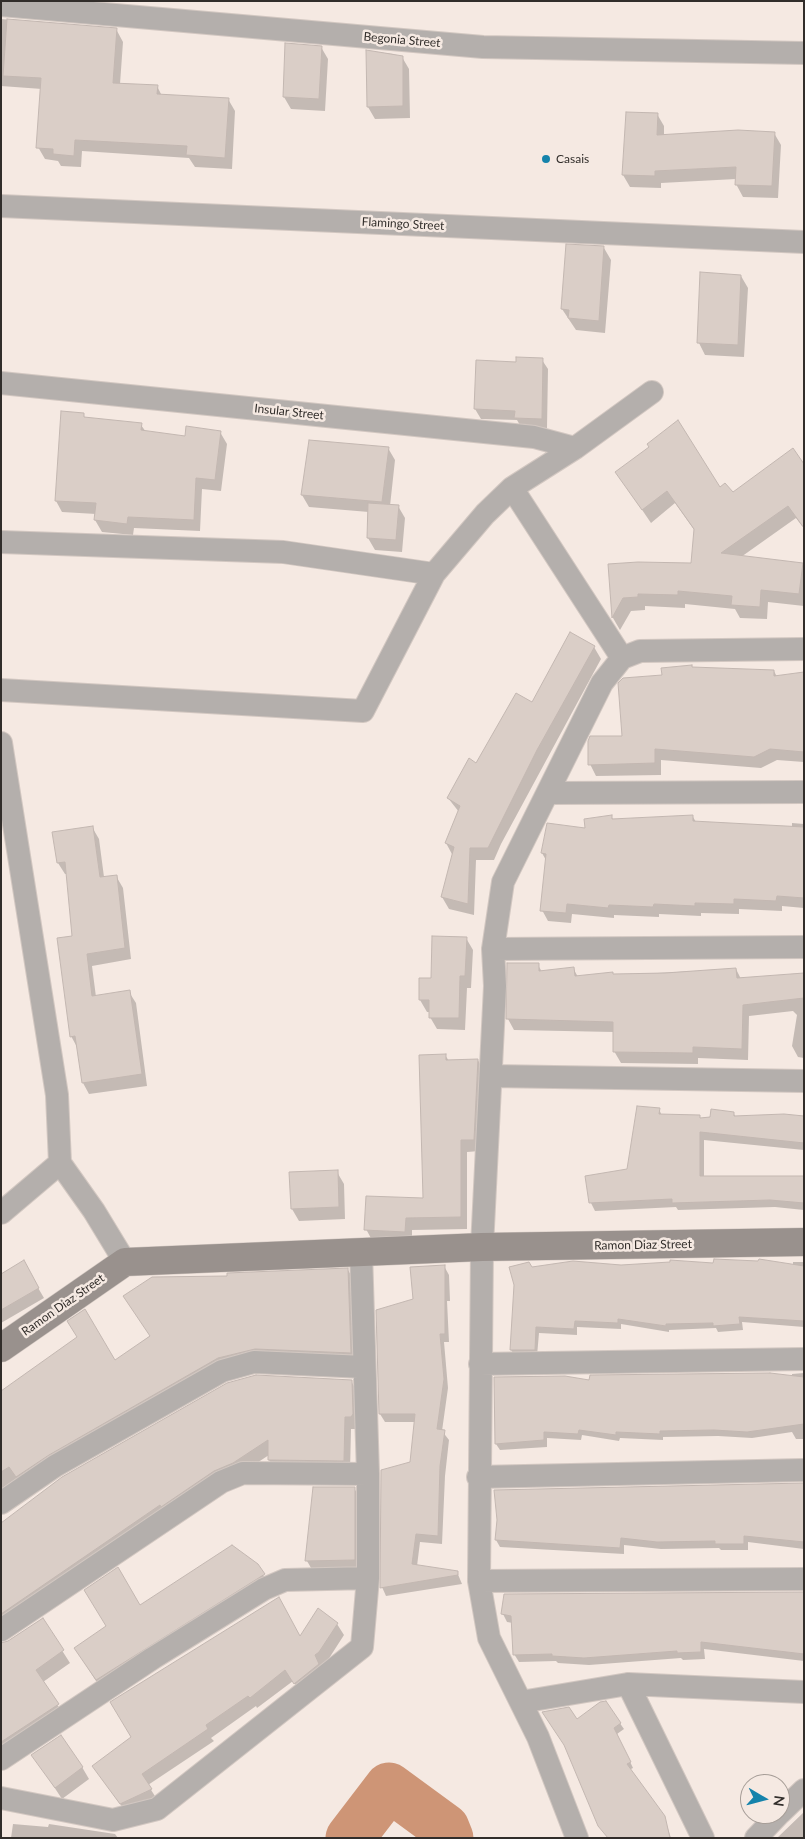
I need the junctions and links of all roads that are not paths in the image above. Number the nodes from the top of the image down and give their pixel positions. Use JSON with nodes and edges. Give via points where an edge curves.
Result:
{"nodes":[{"id":1,"x":1,"y":5,"type":"edge"},
{"id":2,"x":804,"y":54,"type":"edge"},
{"id":3,"x":1,"y":206,"type":"edge"},
{"id":4,"x":804,"y":242,"type":"edge"},
{"id":5,"x":1,"y":383,"type":"edge"},
{"id":6,"x":652,"y":392,"type":"dead end"},
{"id":7,"x":575,"y":448,"type":"junction"},
{"id":8,"x":512,"y":488,"type":"junction"},
{"id":9,"x":1,"y":542,"type":"edge"},
{"id":10,"x":434,"y":574,"type":"junction"},
{"id":11,"x":804,"y":649,"type":"edge"},
{"id":12,"x":622,"y":658,"type":"junction"},
{"id":13,"x":1,"y":690,"type":"edge"},
{"id":14,"x":1,"y":743,"type":"edge"},
{"id":15,"x":804,"y":792,"type":"edge"},
{"id":16,"x":548,"y":793,"type":"junction"},
{"id":17,"x":804,"y":947,"type":"edge"},
{"id":18,"x":493,"y":949,"type":"junction"},
{"id":19,"x":492,"y":1076,"type":"junction"},
{"id":20,"x":804,"y":1081,"type":"edge"},
{"id":21,"x":60,"y":1163,"type":"junction"},
{"id":22,"x":1,"y":1213,"type":"edge"},
{"id":23,"x":804,"y":1242,"type":"edge"},
{"id":24,"x":482,"y":1247,"type":"junction"},
{"id":25,"x":361,"y":1252,"type":"junction"},
{"id":26,"x":125,"y":1262,"type":"junction"},
{"id":27,"x":1,"y":1348,"type":"edge"},
{"id":28,"x":804,"y":1358,"type":"edge"},
{"id":29,"x":480,"y":1364,"type":"junction"},
{"id":30,"x":364,"y":1367,"type":"junction"},
{"id":31,"x":804,"y":1470,"type":"edge"},
{"id":32,"x":368,"y":1474,"type":"junction"},
{"id":33,"x":478,"y":1476,"type":"junction"},
{"id":34,"x":1,"y":1503,"type":"edge"},
{"id":35,"x":368,"y":1578,"type":"junction"},
{"id":36,"x":804,"y":1579,"type":"edge"},
{"id":37,"x":479,"y":1581,"type":"junction"},
{"id":38,"x":1,"y":1630,"type":"edge"},
{"id":39,"x":628,"y":1684,"type":"junction"},
{"id":40,"x":804,"y":1692,"type":"edge"},
{"id":41,"x":520,"y":1702,"type":"junction"},
{"id":42,"x":1,"y":1759,"type":"edge"},
{"id":43,"x":804,"y":1790,"type":"edge"},
{"id":44,"x":1,"y":1798,"type":"edge"},
{"id":45,"x":790,"y":1804,"type":"edge"},
{"id":46,"x":770,"y":1824,"type":"edge"},
{"id":47,"x":577,"y":1838,"type":"edge"},
{"id":48,"x":703,"y":1838,"type":"edge"},
{"id":49,"x":756,"y":1838,"type":"edge"}],
"edges":[{"from":1,"to":2,"type":"street","name":"Begonia Street","via":[[483,47]]},
{"from":3,"to":4,"type":"street","name":"Flamingo Street"},
{"from":5,"to":7,"type":"street","name":"Insular Street","via":[[534,437]]},
{"from":6,"to":7,"type":"street"},
{"from":7,"to":8,"type":"street"},
{"from":8,"to":10,"type":"street","via":[[485,514]]},
{"from":8,"to":12,"type":"street"},
{"from":9,"to":10,"type":"street","via":[[283,552]]},
{"from":10,"to":13,"type":"street","via":[[363,711]]},
{"from":11,"to":12,"type":"street","via":[[640,651]]},
{"from":12,"to":16,"type":"street","via":[[602,683]]},
{"from":14,"to":21,"type":"street","via":[[57,1095]]},
{"from":15,"to":16,"type":"street"},
{"from":16,"to":18,"type":"street","via":[[503,882]]},
{"from":17,"to":18,"type":"street"},
{"from":18,"to":19,"type":"street","via":[[496,986]]},
{"from":19,"to":20,"type":"street"},
{"from":19,"to":24,"type":"street"},
{"from":21,"to":22,"type":"street"},
{"from":21,"to":26,"type":"street"},
{"from":23,"to":24,"type":"street","name":"Ramon Diaz Street"},
{"from":24,"to":25,"type":"street","name":"Ramon Diaz Street"},
{"from":24,"to":29,"type":"street"},
{"from":25,"to":26,"type":"street","name":"Ramon Diaz Street"},
{"from":25,"to":30,"type":"street"},
{"from":26,"to":27,"type":"street","name":"Ramon Diaz Street"},
{"from":28,"to":29,"type":"street"},
{"from":29,"to":33,"type":"street"},
{"from":30,"to":32,"type":"street"},
{"from":30,"to":34,"type":"street","via":[[254,1362],[222,1371],[55,1466]]},
{"from":31,"to":33,"type":"street"},
{"from":32,"to":35,"type":"street"},
{"from":32,"to":38,"type":"street","via":[[243,1473],[221,1482]]},
{"from":33,"to":37,"type":"street"},
{"from":35,"to":42,"type":"street","via":[[285,1580],[264,1589]]},
{"from":35,"to":44,"type":"street","via":[[362,1647],[157,1809],[112,1820]]},
{"from":36,"to":37,"type":"street"},
{"from":37,"to":41,"type":"street","via":[[489,1638]]},
{"from":39,"to":40,"type":"street"},
{"from":39,"to":41,"type":"street"},
{"from":39,"to":48,"type":"street"},
{"from":41,"to":47,"type":"street","via":[[538,1737]]},
{"from":43,"to":45,"type":"street"},
{"from":46,"to":49,"type":"street"}]}
